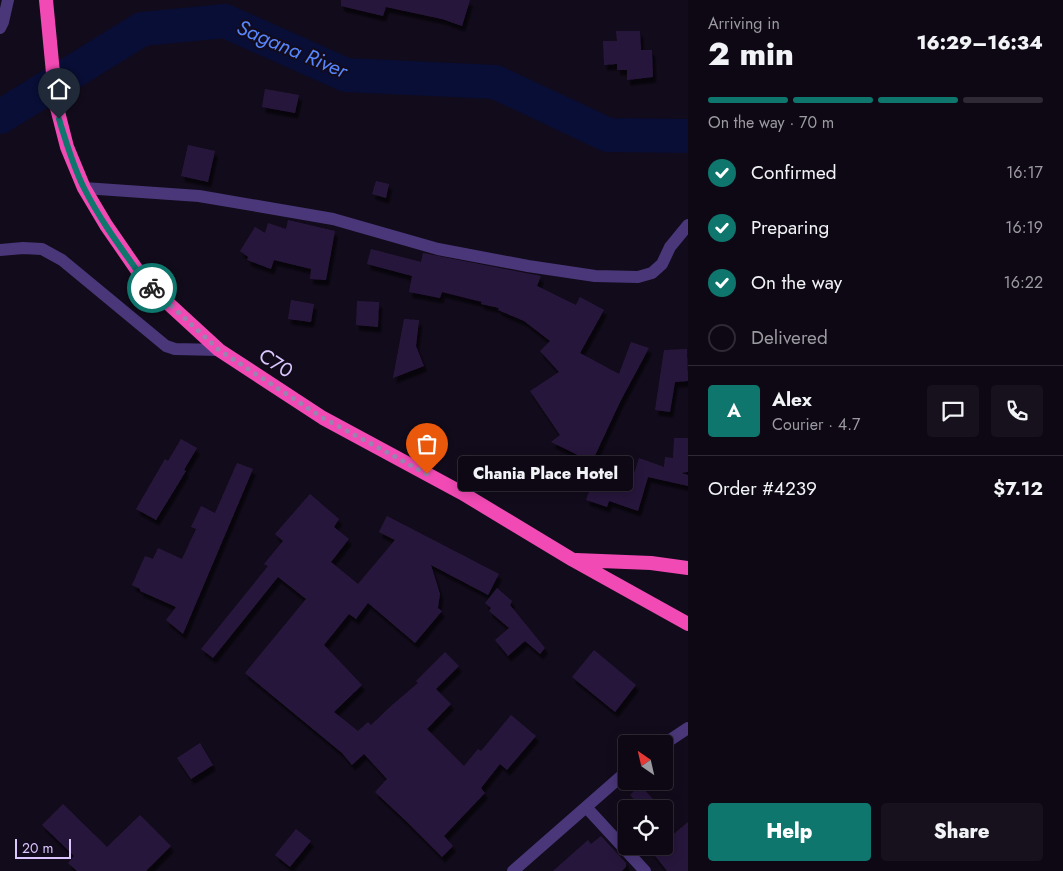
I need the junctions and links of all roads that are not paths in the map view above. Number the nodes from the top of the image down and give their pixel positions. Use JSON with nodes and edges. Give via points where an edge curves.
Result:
{"nodes":[{"id":1,"x":8,"y":0,"type":"edge"},
{"id":2,"x":46,"y":0,"type":"edge"},
{"id":3,"x":0,"y":28,"type":"edge"},
{"id":4,"x":84,"y":188,"type":"junction"},
{"id":5,"x":688,"y":226,"type":"edge"},
{"id":6,"x":0,"y":250,"type":"edge"},
{"id":7,"x":219,"y":350,"type":"junction"},
{"id":8,"x":573,"y":560,"type":"junction"},
{"id":9,"x":688,"y":568,"type":"edge"},
{"id":10,"x":688,"y":624,"type":"edge"},
{"id":11,"x":688,"y":728,"type":"edge"},
{"id":12,"x":673,"y":738,"type":"edge"},
{"id":13,"x":618,"y":779,"type":"edge"},
{"id":14,"x":586,"y":807,"type":"junction"},
{"id":15,"x":513,"y":871,"type":"edge"},
{"id":16,"x":645,"y":871,"type":"edge"}],
"edges":[{"from":1,"to":3,"type":"street"},
{"from":2,"to":4,"type":"highway","name":"C70","via":[[56,104],[67,147]]},
{"from":4,"to":5,"type":"street","via":[[199,196],[333,219],[438,249],[595,276],[638,277],[652,273]]},
{"from":4,"to":7,"type":"highway","name":"C70","via":[[146,283]]},
{"from":6,"to":7,"type":"street","via":[[42,249],[62,260],[166,346]]},
{"from":7,"to":8,"type":"highway","name":"C70","via":[[323,418],[462,493]]},
{"from":8,"to":9,"type":"highway"},
{"from":8,"to":10,"type":"highway","name":"C70"},
{"from":11,"to":12,"type":"street"},
{"from":13,"to":14,"type":"street"},
{"from":14,"to":15,"type":"street"},
{"from":14,"to":16,"type":"street"}]}
